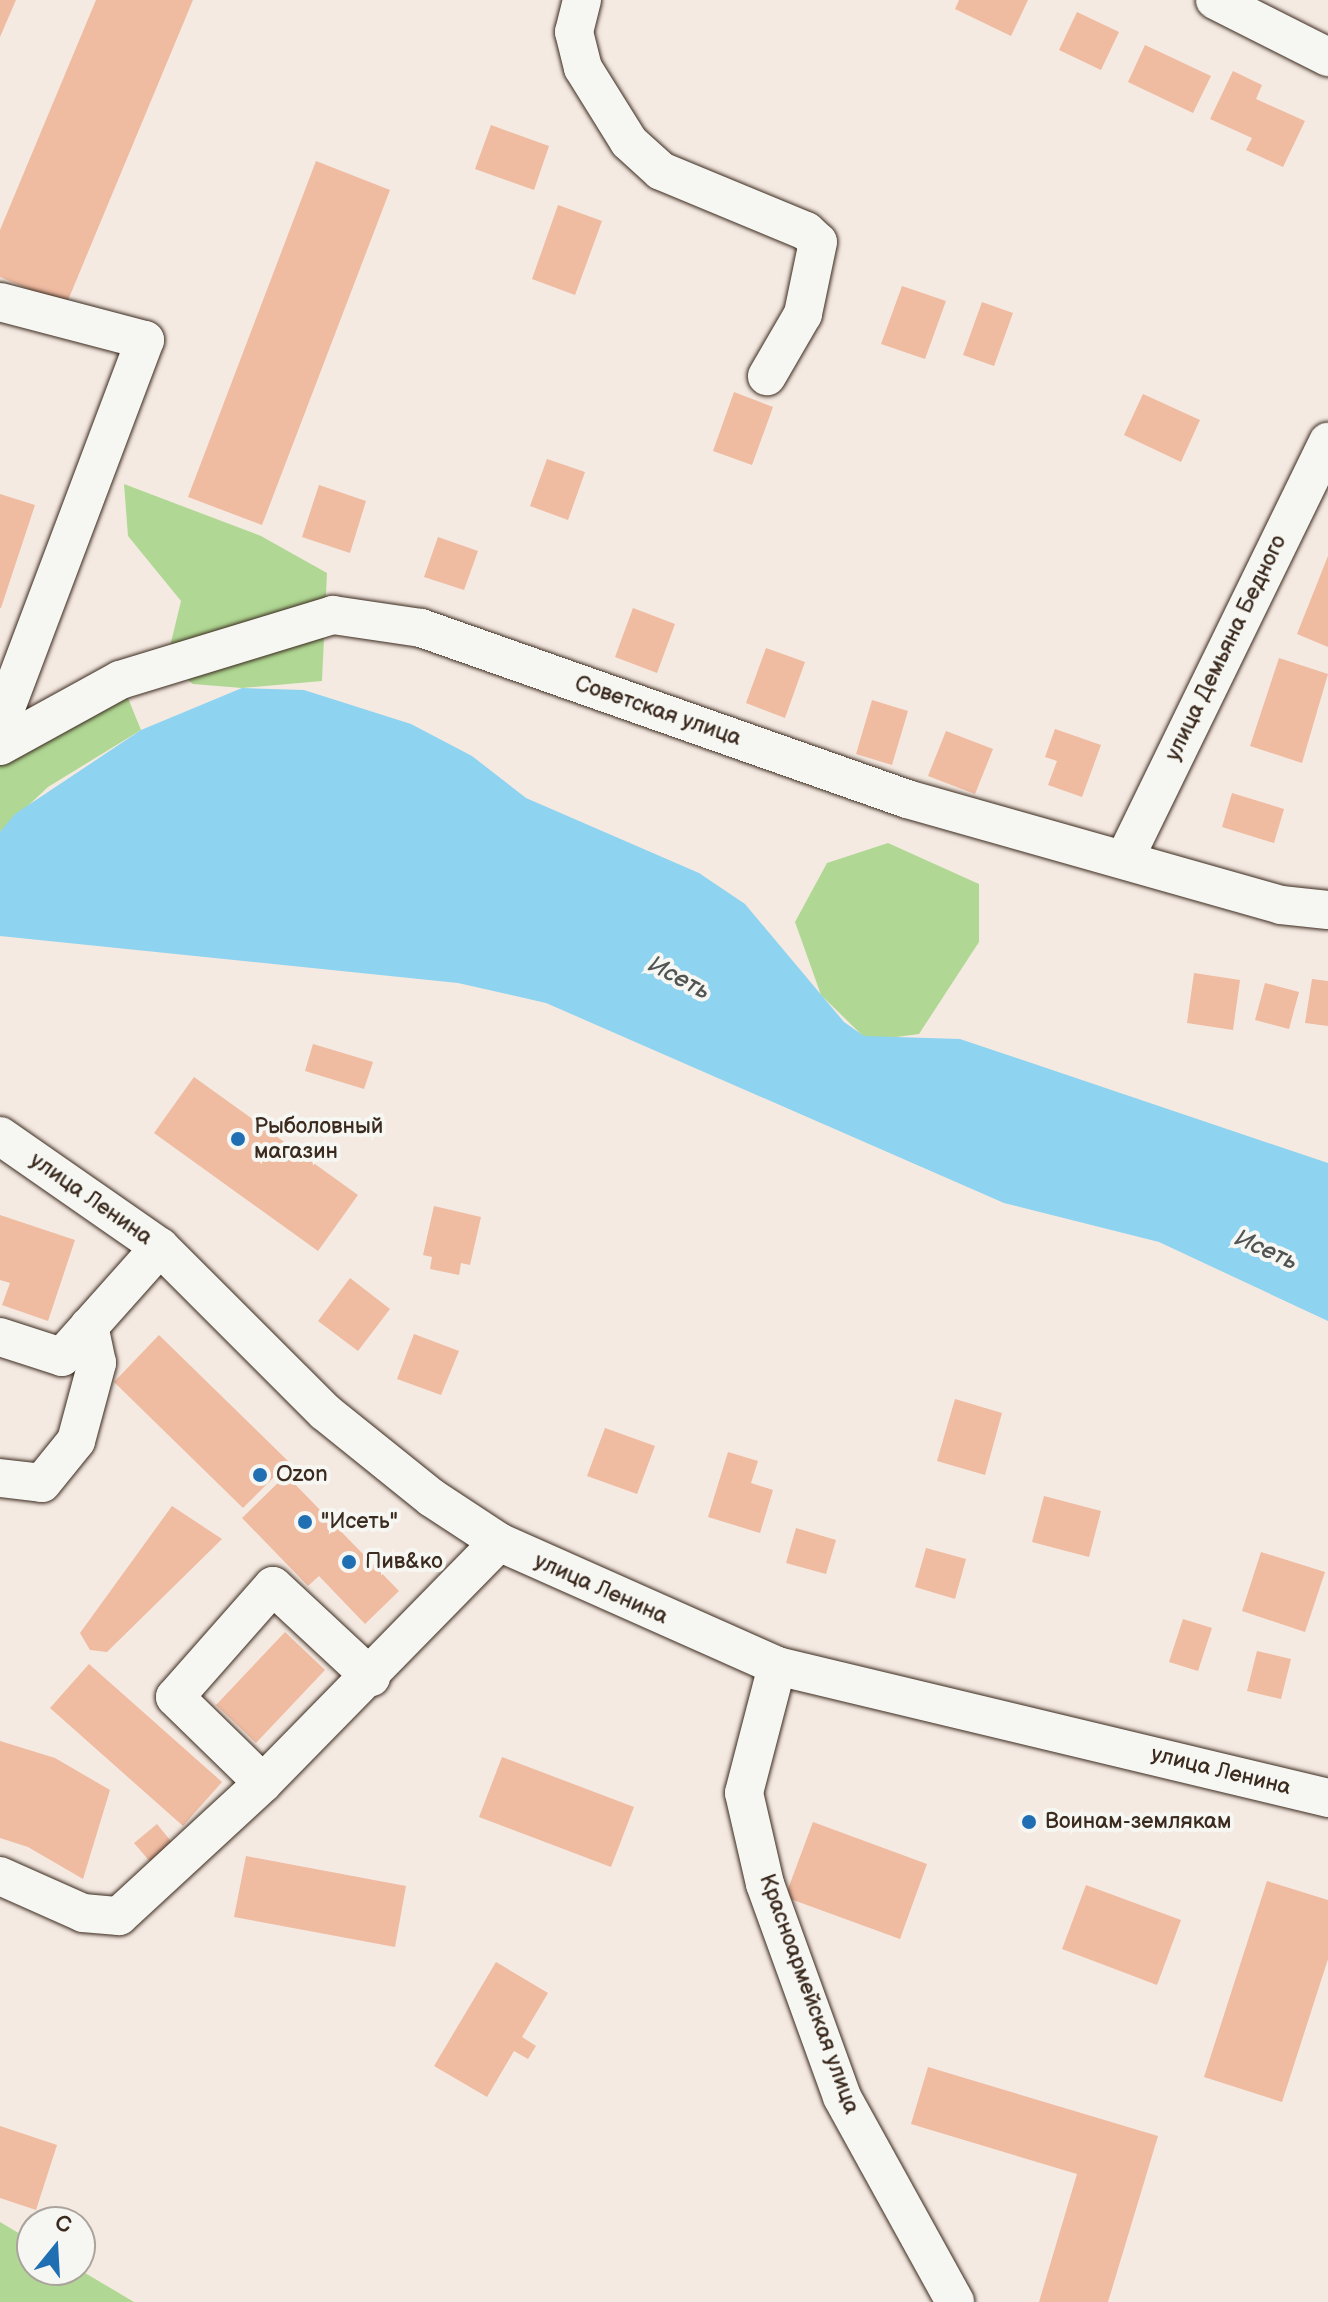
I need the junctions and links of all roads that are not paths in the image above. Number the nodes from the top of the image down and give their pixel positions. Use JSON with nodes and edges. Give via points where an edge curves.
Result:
{"nodes":[{"id":1,"x":582,"y":0,"type":"edge"},
{"id":2,"x":1215,"y":0,"type":"edge"},
{"id":3,"x":1328,"y":57,"type":"edge"},
{"id":4,"x":0,"y":302,"type":"edge"},
{"id":5,"x":767,"y":376,"type":"dead end"},
{"id":6,"x":1328,"y":442,"type":"edge"},
{"id":7,"x":0,"y":723,"type":"edge"},
{"id":8,"x":0,"y":746,"type":"edge"},
{"id":9,"x":1126,"y":856,"type":"junction"},
{"id":10,"x":1328,"y":910,"type":"edge"},
{"id":11,"x":0,"y":1136,"type":"edge"},
{"id":12,"x":160,"y":1247,"type":"junction"},
{"id":13,"x":89,"y":1326,"type":"junction"},
{"id":14,"x":0,"y":1337,"type":"edge"},
{"id":15,"x":0,"y":1478,"type":"edge"},
{"id":16,"x":499,"y":1542,"type":"junction"},
{"id":17,"x":777,"y":1666,"type":"junction"},
{"id":18,"x":371,"y":1677,"type":"junction"},
{"id":19,"x":263,"y":1783,"type":"junction"},
{"id":20,"x":1328,"y":1798,"type":"edge"},
{"id":21,"x":0,"y":1876,"type":"edge"},
{"id":22,"x":955,"y":2302,"type":"edge"}],
"edges":[{"from":1,"to":5,"type":"street","via":[[574,32],[583,68],[629,142],[661,171],[806,231],[818,242],[803,314]]},
{"from":2,"to":3,"type":"street"},
{"from":4,"to":7,"type":"street","via":[[145,340]]},
{"from":6,"to":9,"type":"street","name":"улица Демьяна Бедного"},
{"from":8,"to":9,"type":"street","name":"Советская улица","via":[[120,680],[333,615],[421,628],[907,799]]},
{"from":9,"to":10,"type":"street","name":"Советская улица","via":[[1281,905]]},
{"from":11,"to":12,"type":"street","name":"улица Ленина"},
{"from":12,"to":13,"type":"street"},
{"from":12,"to":16,"type":"street","name":"улица Ленина","via":[[325,1412],[432,1498]]},
{"from":13,"to":14,"type":"street","via":[[62,1357]]},
{"from":13,"to":15,"type":"street","via":[[97,1363],[76,1441],[42,1483]]},
{"from":16,"to":17,"type":"street","name":"улица Ленина"},
{"from":16,"to":18,"type":"street"},
{"from":17,"to":20,"type":"street","name":"улица Ленина"},
{"from":17,"to":22,"type":"street","name":"Красноармейская улица","via":[[744,1793],[765,1884],[842,2097]]},
{"from":18,"to":19,"type":"street"},
{"from":18,"to":19,"type":"street","via":[[273,1586],[175,1697]]},
{"from":19,"to":21,"type":"street","via":[[119,1916],[83,1913]]}]}
